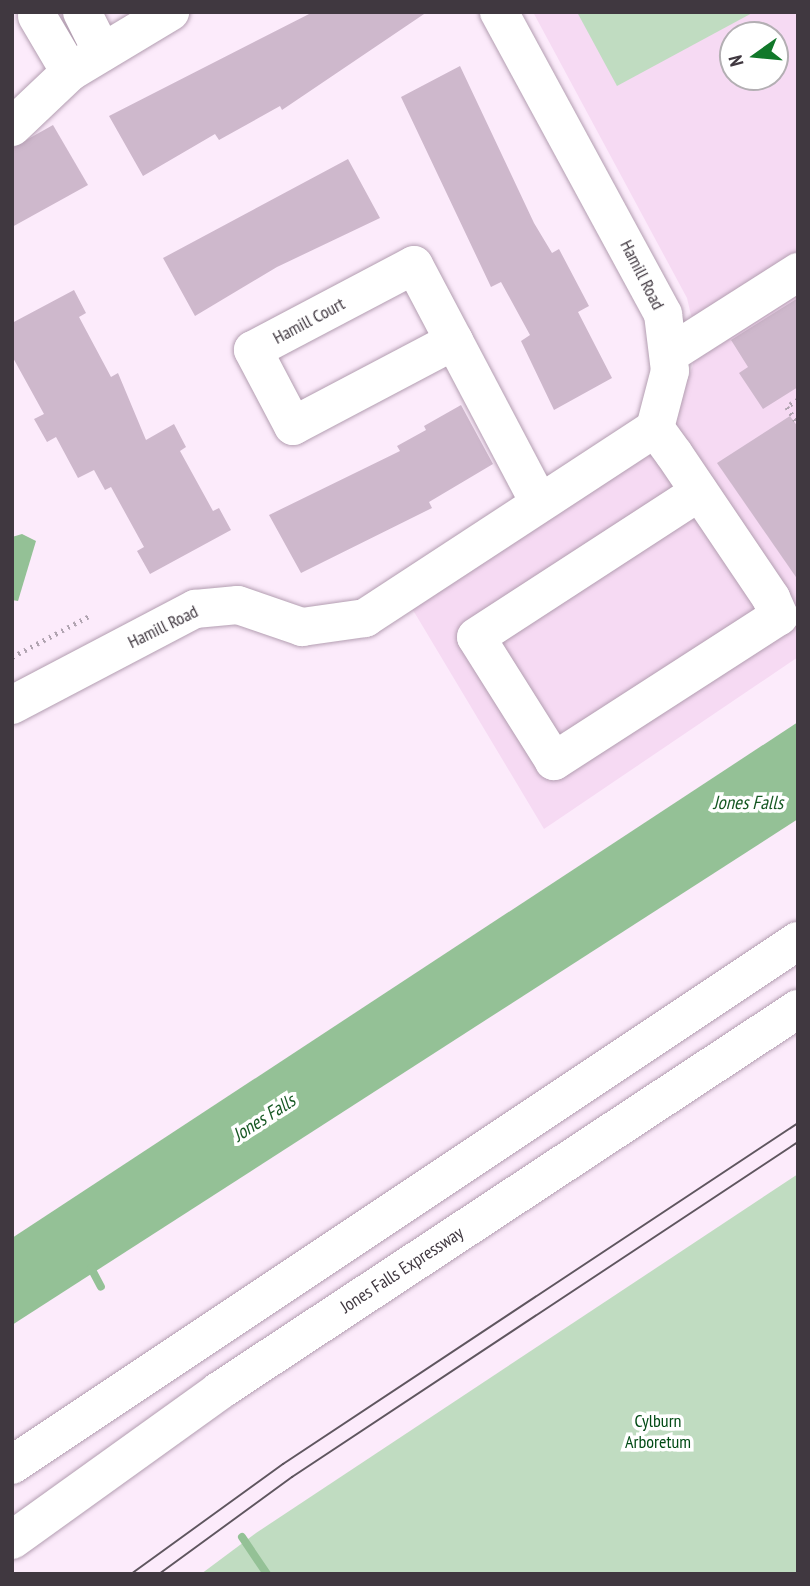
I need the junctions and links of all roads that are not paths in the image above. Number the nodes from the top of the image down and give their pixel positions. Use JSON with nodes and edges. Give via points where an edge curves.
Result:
{"nodes":[{"id":1,"x":82,"y":12,"type":"edge"},
{"id":2,"x":170,"y":12,"type":"edge"},
{"id":3,"x":499,"y":12,"type":"edge"},
{"id":4,"x":37,"y":16,"type":"dead end"},
{"id":5,"x":103,"y":52,"type":"junction"},
{"id":6,"x":70,"y":72,"type":"junction"},
{"id":7,"x":12,"y":127,"type":"edge"},
{"id":8,"x":798,"y":272,"type":"edge"},
{"id":9,"x":454,"y":341,"type":"junction"},
{"id":10,"x":671,"y":353,"type":"junction"},
{"id":11,"x":655,"y":428,"type":"junction"},
{"id":12,"x":699,"y":492,"type":"junction"},
{"id":13,"x":540,"y":502,"type":"junction"},
{"id":14,"x":12,"y":705,"type":"edge"},
{"id":15,"x":798,"y":941,"type":"edge"},
{"id":16,"x":798,"y":1009,"type":"edge"},
{"id":17,"x":12,"y":1465,"type":"edge"},
{"id":18,"x":12,"y":1540,"type":"edge"}],
"edges":[{"from":1,"to":5,"type":"main road"},
{"from":2,"to":5,"type":"main road"},
{"from":3,"to":10,"type":"main road","name":"Hamill Road","via":[[652,291]]},
{"from":4,"to":6,"type":"main road"},
{"from":5,"to":6,"type":"main road"},
{"from":6,"to":7,"type":"main road"},
{"from":8,"to":10,"type":"main road"},
{"from":9,"to":9,"type":"main road","name":"Hamill Court","via":[[414,265],[253,350],[293,426]]},
{"from":9,"to":13,"type":"main road"},
{"from":10,"to":11,"type":"main road","name":"Hamill Road"},
{"from":11,"to":12,"type":"main road"},
{"from":11,"to":13,"type":"main road","name":"Hamill Road"},
{"from":12,"to":12,"type":"main road","via":[[476,637],[554,761],[779,616]]},
{"from":13,"to":14,"type":"main road","name":"Hamill Road","via":[[365,618],[302,627],[238,605],[195,609]]},
{"from":15,"to":17,"type":"main road"},
{"from":16,"to":18,"type":"main road","name":"Jones Falls Expressway","via":[[219,1391]]}]}
